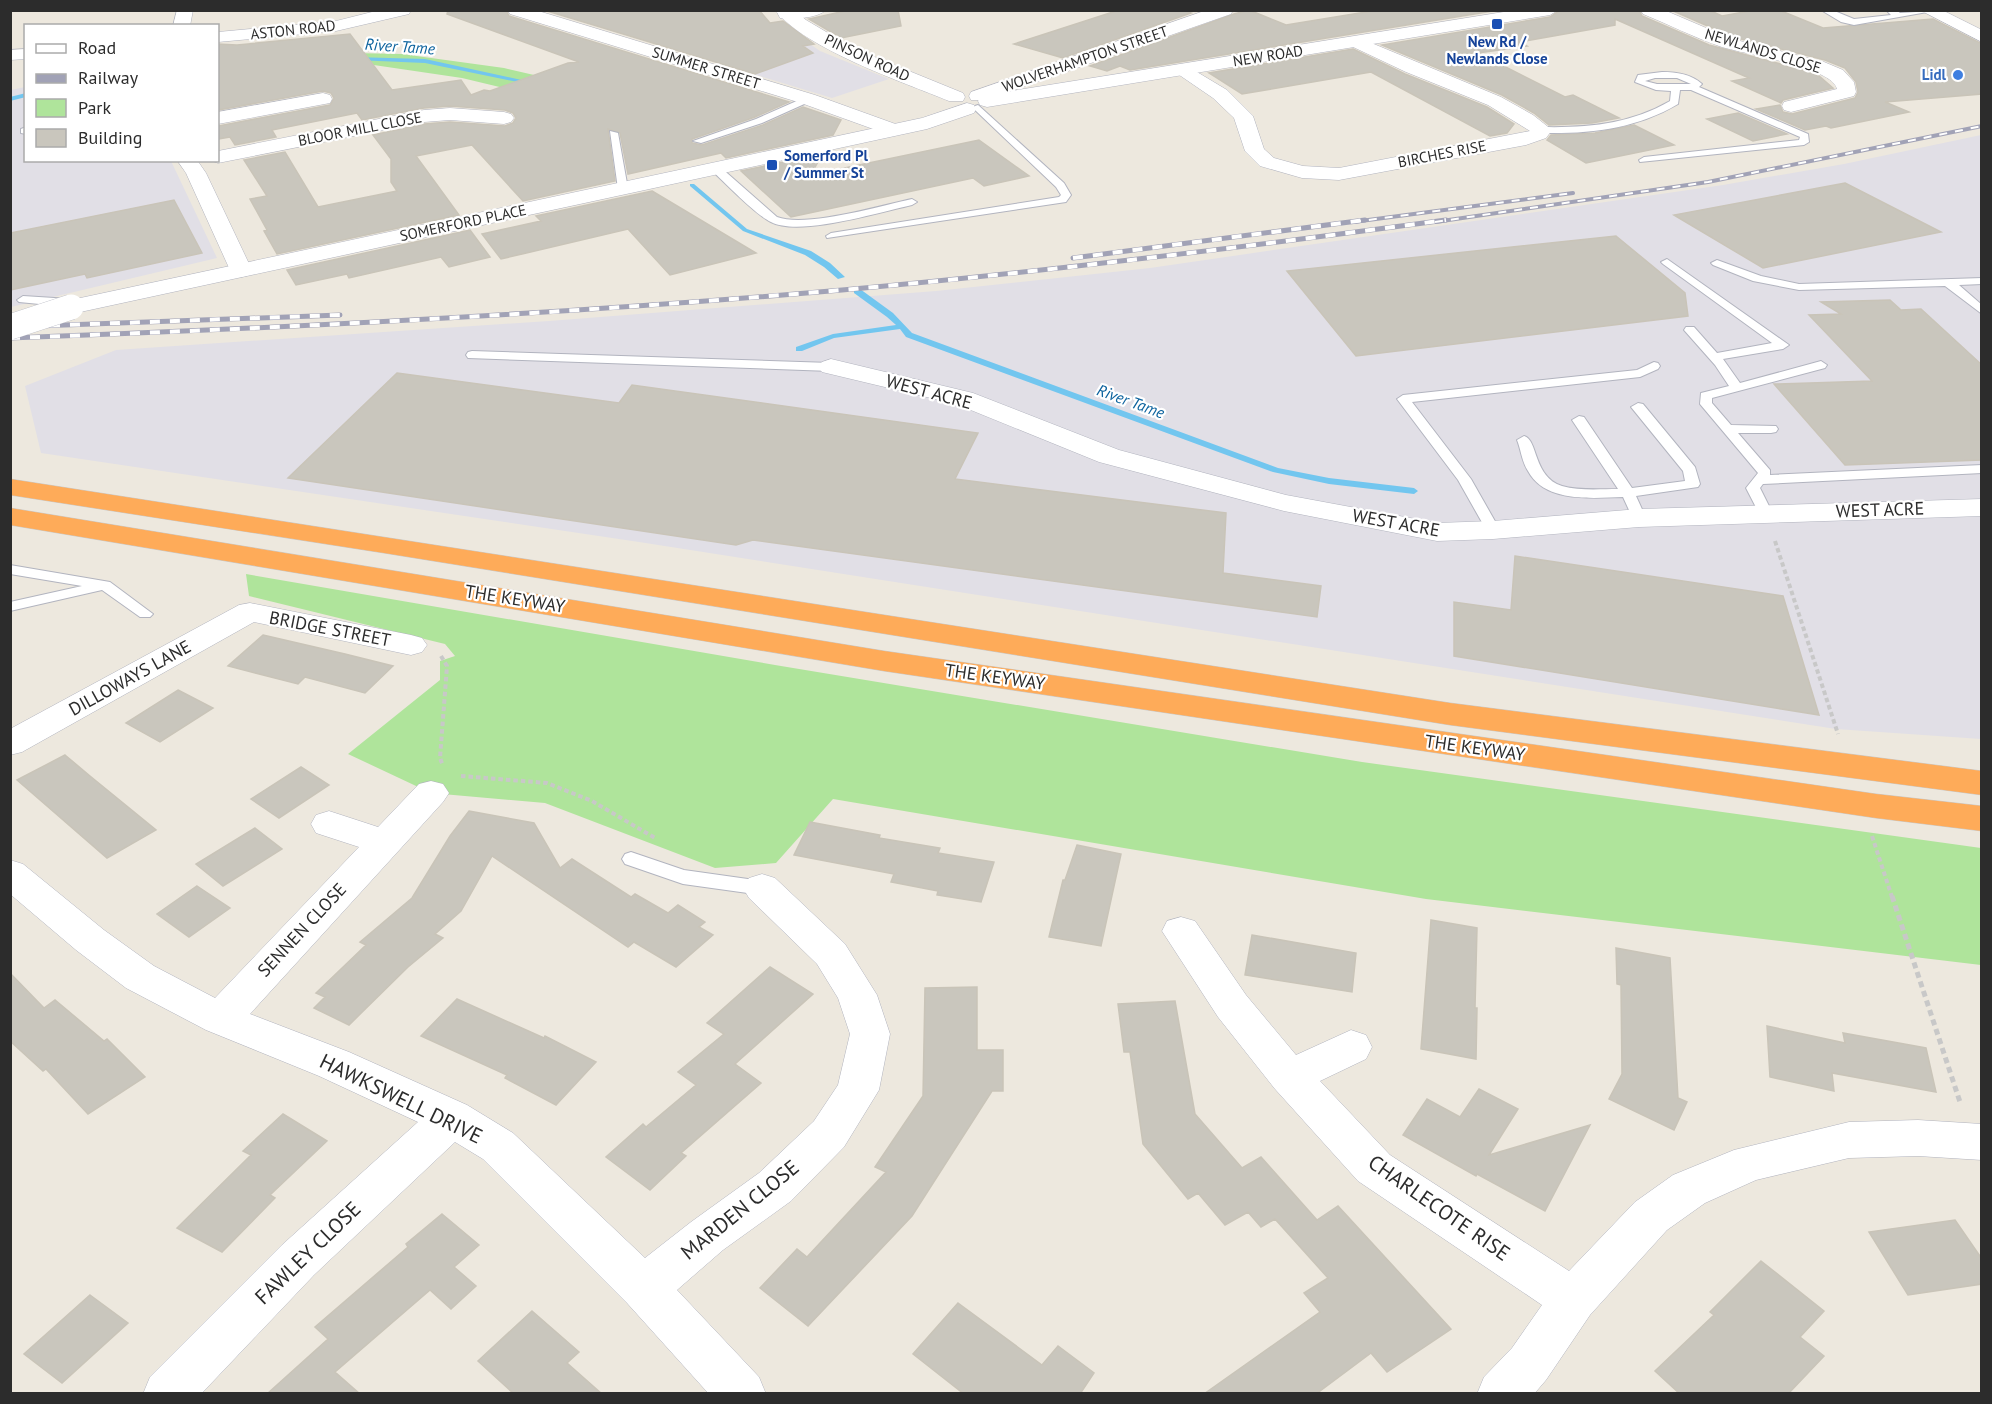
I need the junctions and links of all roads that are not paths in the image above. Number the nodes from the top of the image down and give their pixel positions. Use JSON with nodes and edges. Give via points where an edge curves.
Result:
{"nodes":[{"id":1,"x":403,"y":10,"type":"edge"},
{"id":2,"x":516,"y":10,"type":"edge"},
{"id":3,"x":818,"y":10,"type":"edge"},
{"id":4,"x":1225,"y":10,"type":"edge"},
{"id":5,"x":1550,"y":10,"type":"edge"},
{"id":6,"x":1649,"y":10,"type":"edge"},
{"id":7,"x":1825,"y":10,"type":"edge"},
{"id":8,"x":1890,"y":10,"type":"edge"},
{"id":9,"x":1929,"y":11,"type":"edge"},
{"id":10,"x":785,"y":12,"type":"edge"},
{"id":11,"x":1899,"y":16,"type":"junction"},
{"id":12,"x":219,"y":37,"type":"edge"},
{"id":13,"x":1982,"y":37,"type":"edge"},
{"id":14,"x":1357,"y":42,"type":"junction"},
{"id":15,"x":1180,"y":70,"type":"junction"},
{"id":16,"x":1692,"y":87,"type":"junction"},
{"id":17,"x":1676,"y":88,"type":"junction"},
{"id":18,"x":322,"y":99,"type":"dead end"},
{"id":19,"x":808,"y":99,"type":"junction"},
{"id":20,"x":970,"y":103,"type":"junction"},
{"id":21,"x":1791,"y":106,"type":"dead end"},
{"id":22,"x":219,"y":118,"type":"edge"},
{"id":23,"x":504,"y":118,"type":"dead end"},
{"id":24,"x":894,"y":130,"type":"junction"},
{"id":25,"x":1542,"y":130,"type":"junction"},
{"id":26,"x":613,"y":133,"type":"dead end"},
{"id":27,"x":698,"y":141,"type":"dead end"},
{"id":28,"x":219,"y":157,"type":"edge"},
{"id":29,"x":1644,"y":160,"type":"dead end"},
{"id":30,"x":192,"y":162,"type":"edge"},
{"id":31,"x":715,"y":168,"type":"junction"},
{"id":32,"x":623,"y":189,"type":"junction"},
{"id":33,"x":912,"y":202,"type":"dead end"},
{"id":34,"x":831,"y":236,"type":"dead end"},
{"id":35,"x":1667,"y":262,"type":"dead end"},
{"id":36,"x":1717,"y":263,"type":"dead end"},
{"id":37,"x":241,"y":270,"type":"junction"},
{"id":38,"x":1982,"y":280,"type":"edge"},
{"id":39,"x":1948,"y":282,"type":"junction"},
{"id":40,"x":23,"y":300,"type":"dead end"},
{"id":41,"x":76,"y":305,"type":"junction"},
{"id":42,"x":1982,"y":311,"type":"edge"},
{"id":43,"x":10,"y":327,"type":"edge"},
{"id":44,"x":1690,"y":330,"type":"dead end"},
{"id":45,"x":472,"y":355,"type":"dead end"},
{"id":46,"x":1714,"y":357,"type":"junction"},
{"id":47,"x":1821,"y":365,"type":"dead end"},
{"id":48,"x":1654,"y":366,"type":"dead end"},
{"id":49,"x":831,"y":368,"type":"joint"},
{"id":50,"x":1737,"y":388,"type":"junction"},
{"id":51,"x":1638,"y":407,"type":"dead end"},
{"id":52,"x":1579,"y":420,"type":"dead end"},
{"id":53,"x":1728,"y":429,"type":"junction"},
{"id":54,"x":1771,"y":429,"type":"dead end"},
{"id":55,"x":1524,"y":440,"type":"dead end"},
{"id":56,"x":1982,"y":469,"type":"edge"},
{"id":57,"x":1760,"y":480,"type":"junction"},
{"id":58,"x":10,"y":487,"type":"edge"},
{"id":59,"x":1627,"y":491,"type":"junction"},
{"id":60,"x":1982,"y":507,"type":"edge"},
{"id":61,"x":1766,"y":514,"type":"junction"},
{"id":62,"x":10,"y":516,"type":"edge"},
{"id":63,"x":1639,"y":518,"type":"junction"},
{"id":64,"x":232,"y":522,"type":"junction"},
{"id":65,"x":1493,"y":530,"type":"junction"},
{"id":66,"x":205,"y":548,"type":"junction"},
{"id":67,"x":10,"y":569,"type":"edge"},
{"id":68,"x":105,"y":585,"type":"junction"},
{"id":69,"x":10,"y":607,"type":"edge"},
{"id":70,"x":250,"y":612,"type":"joint"},
{"id":71,"x":145,"y":614,"type":"dead end"},
{"id":72,"x":411,"y":645,"type":"road end"},
{"id":73,"x":10,"y":744,"type":"edge"},
{"id":74,"x":445,"y":781,"type":"road end"},
{"id":75,"x":1982,"y":783,"type":"edge"},
{"id":76,"x":1982,"y":819,"type":"edge"},
{"id":77,"x":329,"y":824,"type":"dead end"},
{"id":78,"x":384,"y":842,"type":"junction"},
{"id":79,"x":631,"y":859,"type":"dead end"},
{"id":80,"x":10,"y":873,"type":"edge"},
{"id":81,"x":762,"y":888,"type":"joint"},
{"id":82,"x":1181,"y":931,"type":"dead end"},
{"id":83,"x":220,"y":1019,"type":"junction"},
{"id":84,"x":1351,"y":1047,"type":"dead end"},
{"id":85,"x":1290,"y":1077,"type":"junction"},
{"id":86,"x":452,"y":1118,"type":"junction"},
{"id":87,"x":1973,"y":1128,"type":"edge"},
{"id":88,"x":644,"y":1288,"type":"junction"},
{"id":89,"x":1574,"y":1300,"type":"junction"},
{"id":90,"x":167,"y":1394,"type":"edge"},
{"id":91,"x":742,"y":1394,"type":"edge"},
{"id":92,"x":1502,"y":1394,"type":"edge"}],
"edges":[{"from":1,"to":12,"type":"street","name":"ASTON ROAD","via":[[336,26]]},
{"from":2,"to":19,"type":"street","name":"SUMMER STREET"},
{"from":3,"to":10,"type":"street"},
{"from":4,"to":20,"type":"street","name":"WOLVERHAMPTON STREET","via":[[1028,77]]},
{"from":5,"to":14,"type":"street","name":"NEW ROAD"},
{"from":6,"to":21,"type":"street","name":"NEWLANDS CLOSE","via":[[1725,43],[1818,66],[1845,82],[1847,92]]},
{"from":7,"to":11,"type":"lane","via":[[1848,21]]},
{"from":8,"to":11,"type":"lane"},
{"from":9,"to":11,"type":"lane"},
{"from":9,"to":13,"type":"street"},
{"from":10,"to":20,"type":"street","name":"PINSON ROAD","via":[[849,53]]},
{"from":14,"to":15,"type":"street","name":"NEW ROAD"},
{"from":14,"to":25,"type":"street","via":[[1473,90]]},
{"from":15,"to":20,"type":"street","name":"NEW ROAD"},
{"from":15,"to":25,"type":"street","name":"BIRCHES RISE","via":[[1220,94],[1243,116],[1255,151],[1267,162],[1302,172],[1339,174],[1526,139]]},
{"from":16,"to":17,"type":"lane"},
{"from":16,"to":17,"type":"lane","via":[[1697,84],[1678,75],[1641,77],[1640,82]]},
{"from":16,"to":29,"type":"lane","via":[[1805,136],[1804,142]]},
{"from":17,"to":25,"type":"lane","via":[[1675,102],[1656,115],[1602,128]]},
{"from":18,"to":22,"type":"street"},
{"from":19,"to":24,"type":"street","name":"SUMMER STREET"},
{"from":19,"to":27,"type":"lane","via":[[759,121]]},
{"from":20,"to":24,"type":"street","name":"SOMERFORD PLACE","via":[[927,123]]},
{"from":20,"to":34,"type":"lane","via":[[1060,185],[1066,195],[1062,200]]},
{"from":23,"to":28,"type":"street","name":"BLOOR MILL CLOSE","via":[[424,116]]},
{"from":24,"to":31,"type":"street","name":"SOMERFORD PLACE"},
{"from":26,"to":32,"type":"lane"},
{"from":30,"to":37,"type":"street"},
{"from":31,"to":32,"type":"street","name":"SOMERFORD PLACE"},
{"from":31,"to":33,"type":"lane","via":[[783,224],[805,224]]},
{"from":32,"to":37,"type":"street","name":"SOMERFORD PLACE"},
{"from":35,"to":46,"type":"lane","via":[[1783,345]]},
{"from":36,"to":39,"type":"lane","via":[[1749,277],[1799,287]]},
{"from":37,"to":41,"type":"street","name":"SOMERFORD PLACE"},
{"from":38,"to":39,"type":"lane"},
{"from":39,"to":42,"type":"lane"},
{"from":40,"to":41,"type":"lane"},
{"from":41,"to":43,"type":"street","name":"SOMERFORD PLACE","bridge":true},
{"from":44,"to":46,"type":"lane"},
{"from":45,"to":49,"type":"lane"},
{"from":46,"to":50,"type":"lane"},
{"from":47,"to":50,"type":"lane"},
{"from":48,"to":65,"type":"lane","via":[[1640,373],[1403,399],[1464,479]]},
{"from":49,"to":65,"type":"street","name":"WEST ACRE","via":[[964,398],[1109,456],[1284,503],[1437,532]]},
{"from":50,"to":53,"type":"lane","via":[[1706,396],[1706,404]]},
{"from":51,"to":59,"type":"lane","via":[[1690,470],[1693,484]]},
{"from":52,"to":59,"type":"lane"},
{"from":53,"to":54,"type":"lane"},
{"from":53,"to":57,"type":"lane","via":[[1766,472]]},
{"from":55,"to":59,"type":"lane","via":[[1536,474],[1557,490]]},
{"from":56,"to":57,"type":"lane"},
{"from":57,"to":61,"type":"lane","via":[[1754,488]]},
{"from":58,"to":64,"type":"highway","name":"THE KEYWAY"},
{"from":59,"to":63,"type":"lane"},
{"from":60,"to":61,"type":"street","name":"WEST ACRE"},
{"from":61,"to":63,"type":"street","name":"WEST ACRE"},
{"from":62,"to":66,"type":"highway","name":"THE KEYWAY"},
{"from":63,"to":65,"type":"street","name":"WEST ACRE"},
{"from":64,"to":66,"type":"highway"},
{"from":64,"to":75,"type":"highway","name":"THE KEYWAY","via":[[1450,714]]},
{"from":66,"to":76,"type":"highway","name":"THE KEYWAY","via":[[884,661]]},
{"from":67,"to":68,"type":"lane"},
{"from":68,"to":69,"type":"lane"},
{"from":68,"to":71,"type":"lane"},
{"from":70,"to":72,"type":"street","name":"BRIDGE STREET"},
{"from":70,"to":73,"type":"street","name":"DILLOWAYS LANE"},
{"from":74,"to":78,"type":"street","name":"SENNEN CLOSE"},
{"from":77,"to":78,"type":"street"},
{"from":78,"to":83,"type":"street","name":"SENNEN CLOSE"},
{"from":79,"to":81,"type":"lane","via":[[683,877]]},
{"from":80,"to":83,"type":"street","name":"HAWKSWELL DRIVE","via":[[140,977]]},
{"from":81,"to":88,"type":"street","name":"MARDEN CLOSE","via":[[831,954],[857,995],[870,1034],[858,1090],[829,1134],[775,1187]]},
{"from":82,"to":85,"type":"street","name":"CHARLECOTE RISE","via":[[1232,1006]]},
{"from":83,"to":86,"type":"street","name":"HAWKSWELL DRIVE","via":[[334,1064]]},
{"from":84,"to":85,"type":"street"},
{"from":85,"to":89,"type":"street","name":"CHARLECOTE RISE","via":[[1374,1168]]},
{"from":86,"to":88,"type":"street","name":"HAWKSWELL DRIVE","via":[[498,1146]]},
{"from":86,"to":90,"type":"street","name":"FAWLEY CLOSE","via":[[298,1260]]},
{"from":87,"to":89,"type":"street","via":[[1918,1138],[1849,1140],[1750,1163],[1689,1189],[1651,1216]]},
{"from":88,"to":91,"type":"street","name":"HAWKSWELL DRIVE"},
{"from":89,"to":92,"type":"street","via":[[1529,1364]]}]}
